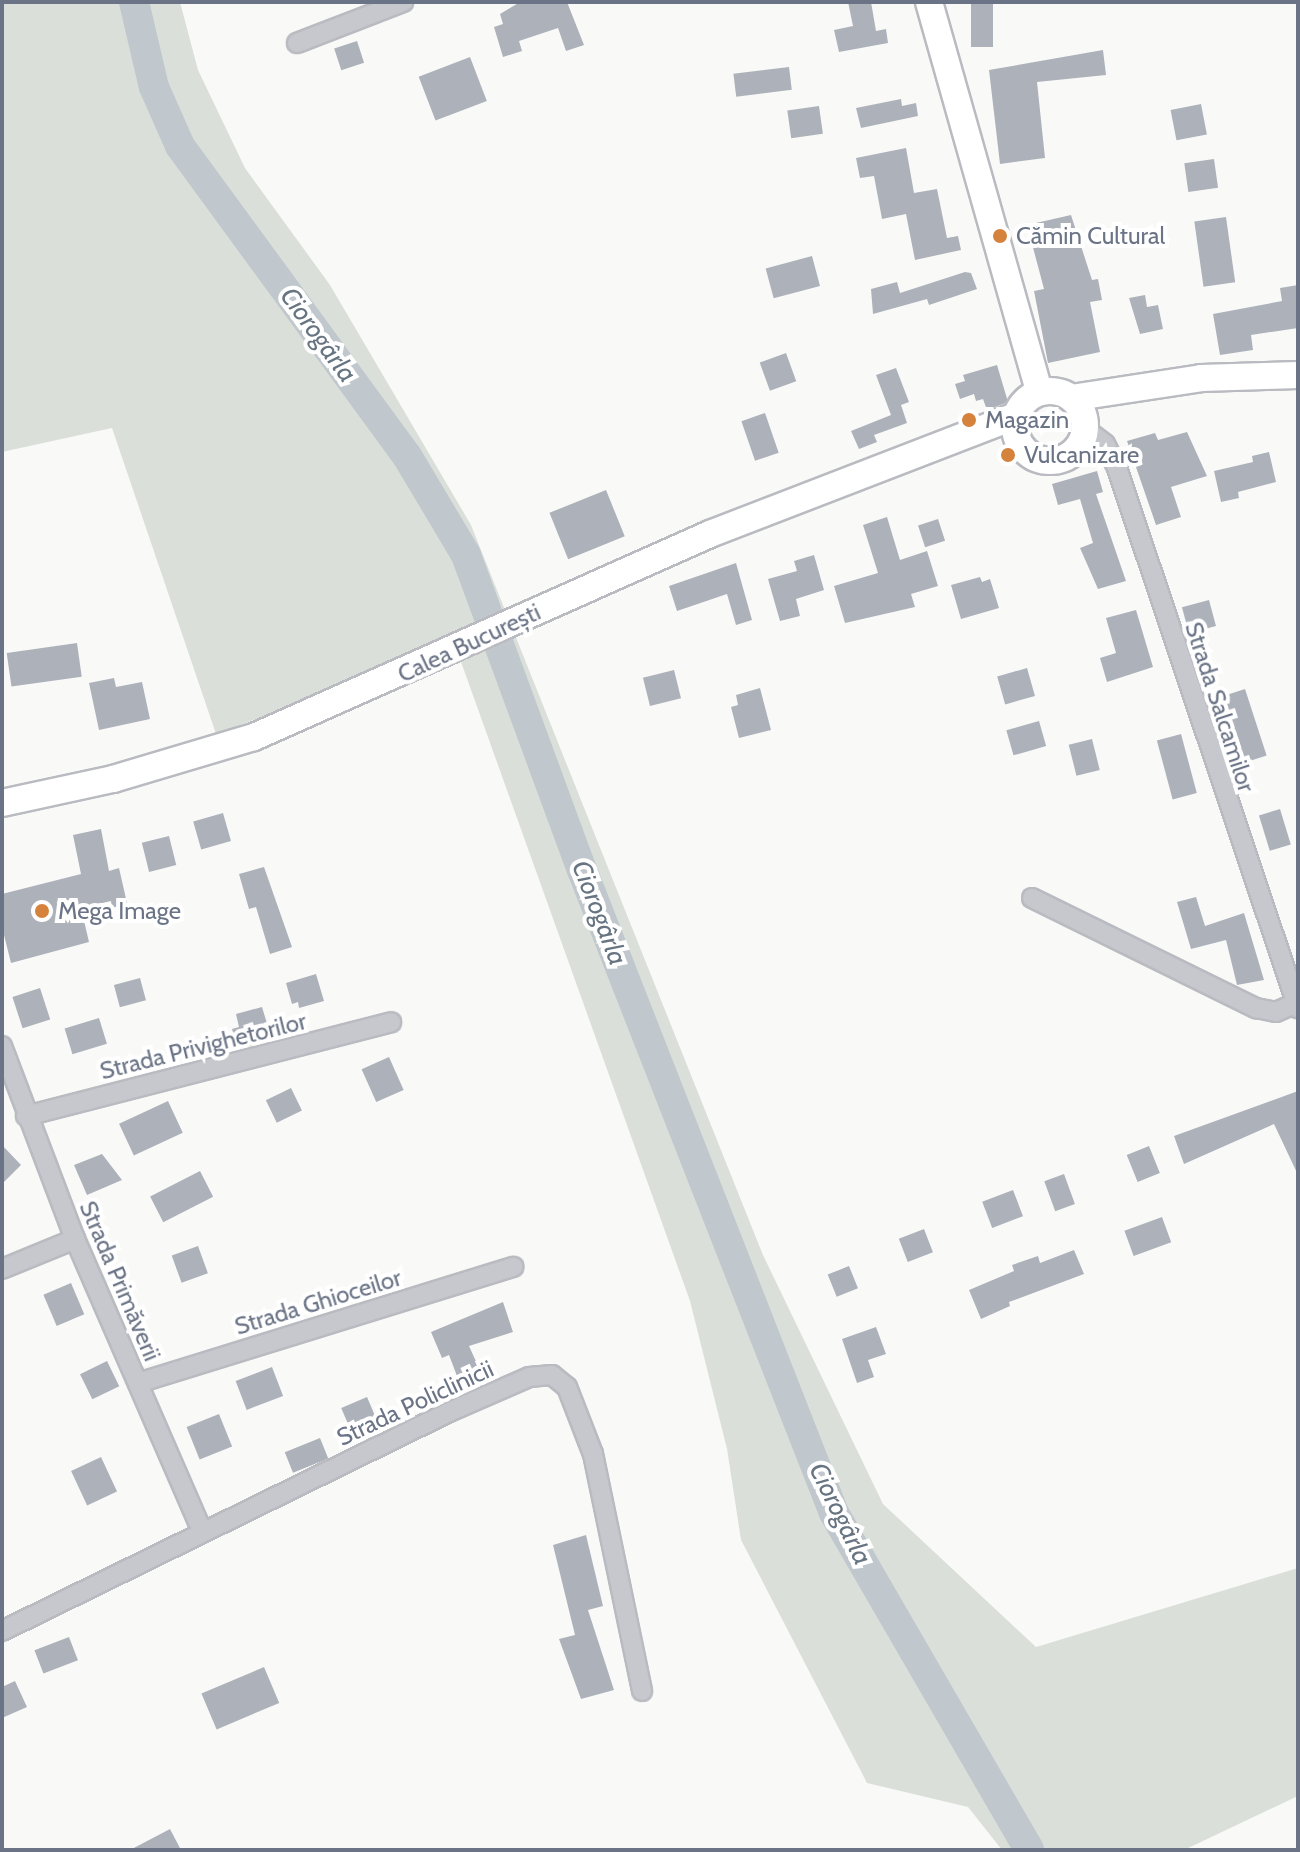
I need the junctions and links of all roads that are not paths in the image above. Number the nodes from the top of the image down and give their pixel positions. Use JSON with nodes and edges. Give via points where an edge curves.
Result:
{"nodes":[{"id":1,"x":403,"y":2,"type":"edge"},
{"id":2,"x":929,"y":2,"type":"edge"},
{"id":3,"x":297,"y":43,"type":"dead end"},
{"id":4,"x":1298,"y":375,"type":"edge"},
{"id":5,"x":1039,"y":392,"type":"junction"},
{"id":6,"x":1080,"y":416,"type":"junction"},
{"id":7,"x":1016,"y":428,"type":"junction"},
{"id":8,"x":2,"y":803,"type":"edge"},
{"id":9,"x":1032,"y":898,"type":"dead end"},
{"id":10,"x":1297,"y":1006,"type":"edge"},
{"id":11,"x":391,"y":1022,"type":"dead end"},
{"id":12,"x":2,"y":1046,"type":"edge"},
{"id":13,"x":26,"y":1116,"type":"junction"},
{"id":14,"x":75,"y":1239,"type":"junction"},
{"id":15,"x":513,"y":1267,"type":"dead end"},
{"id":16,"x":2,"y":1269,"type":"edge"},
{"id":17,"x":138,"y":1383,"type":"junction"},
{"id":18,"x":202,"y":1531,"type":"junction"},
{"id":19,"x":2,"y":1631,"type":"edge"},
{"id":20,"x":642,"y":1691,"type":"dead end"}],
"edges":[{"from":1,"to":3,"type":"street"},
{"from":2,"to":5,"type":"main road"},
{"from":4,"to":6,"type":"main road","via":[[1165,384]]},
{"from":5,"to":6,"type":"main road"},
{"from":5,"to":7,"type":"main road","via":[[1024,401]]},
{"from":6,"to":7,"type":"main road","via":[[1077,448],[1057,460],[1033,457]]},
{"from":6,"to":10,"type":"street","name":"Strada Salcamilor","via":[[1105,444],[1117,468]]},
{"from":7,"to":8,"type":"main road","name":"Calea București","via":[[926,452],[710,534],[423,665],[204,754]]},
{"from":9,"to":10,"type":"street","via":[[1256,1008],[1276,1012]]},
{"from":11,"to":13,"type":"street","name":"Strada Privighetorilor"},
{"from":12,"to":13,"type":"street","name":"Strada Primăverii"},
{"from":13,"to":14,"type":"street","name":"Strada Primăverii"},
{"from":14,"to":16,"type":"street"},
{"from":14,"to":17,"type":"street","name":"Strada Primăverii"},
{"from":15,"to":17,"type":"street","name":"Strada Ghioceilor"},
{"from":17,"to":18,"type":"street","name":"Strada Primăverii"},
{"from":18,"to":19,"type":"street","name":"Strada Policlinicii"},
{"from":18,"to":20,"type":"street","name":"Strada Policlinicii","via":[[449,1412],[529,1377],[552,1375],[567,1387],[593,1454]]}]}
